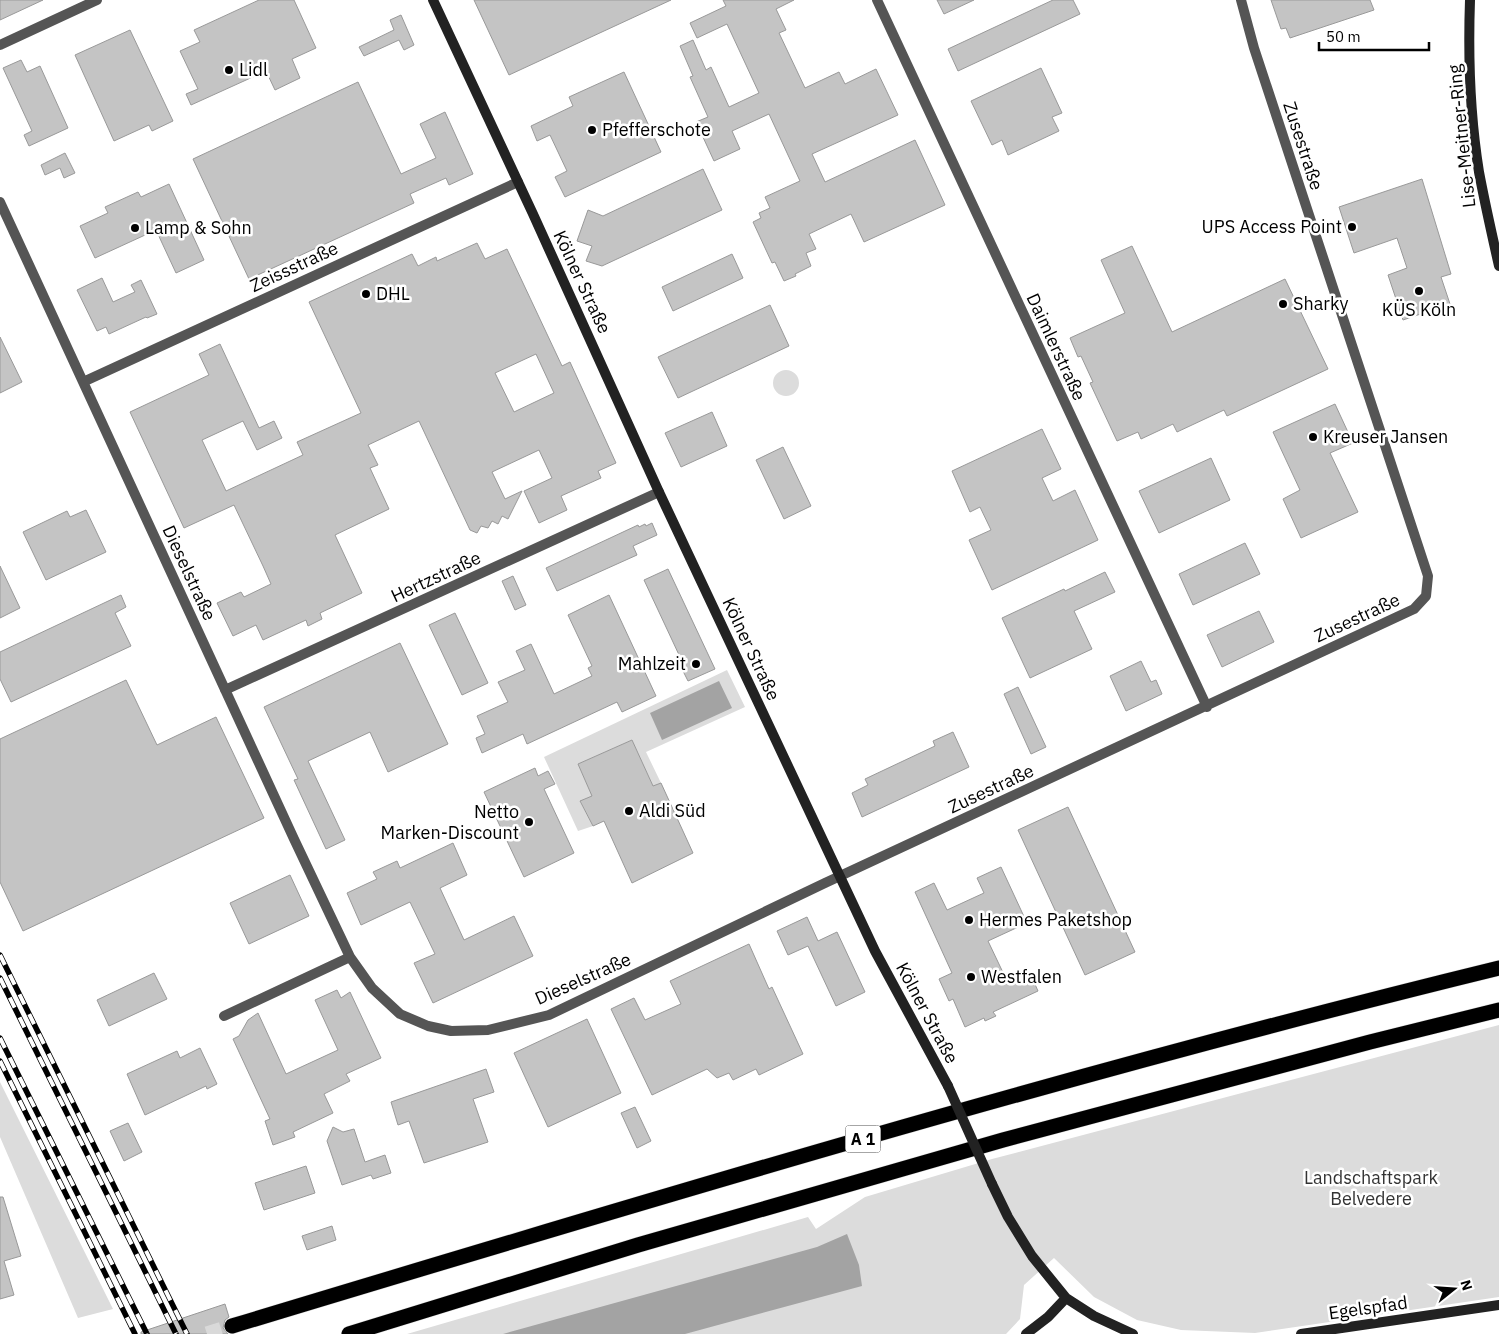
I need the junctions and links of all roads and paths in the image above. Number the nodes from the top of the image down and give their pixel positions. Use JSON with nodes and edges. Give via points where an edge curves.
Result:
{"nodes":[{"id":1,"x":97,"y":0,"type":"edge"},
{"id":2,"x":433,"y":0,"type":"edge"},
{"id":3,"x":877,"y":0,"type":"edge"},
{"id":4,"x":1241,"y":0,"type":"edge"},
{"id":5,"x":1470,"y":0,"type":"edge"},
{"id":6,"x":0,"y":44,"type":"edge"},
{"id":7,"x":518,"y":182,"type":"junction"},
{"id":8,"x":0,"y":202,"type":"edge"},
{"id":9,"x":1499,"y":266,"type":"edge"},
{"id":10,"x":83,"y":382,"type":"junction"},
{"id":11,"x":659,"y":492,"type":"junction"},
{"id":12,"x":225,"y":690,"type":"junction"},
{"id":13,"x":1207,"y":707,"type":"junction"},
{"id":14,"x":840,"y":877,"type":"junction"},
{"id":15,"x":350,"y":957,"type":"junction"},
{"id":16,"x":1499,"y":968,"type":"edge"},
{"id":17,"x":1499,"y":1010,"type":"edge"},
{"id":18,"x":224,"y":1016,"type":"dead end"},
{"id":19,"x":1066,"y":1298,"type":"junction"},
{"id":20,"x":1499,"y":1305,"type":"edge"},
{"id":21,"x":232,"y":1326,"type":"tunnel mouth"},
{"id":22,"x":349,"y":1334,"type":"edge"},
{"id":23,"x":1026,"y":1334,"type":"edge"},
{"id":24,"x":1133,"y":1334,"type":"edge"},
{"id":25,"x":1301,"y":1334,"type":"edge"}],
"edges":[{"from":1,"to":6,"type":"street"},
{"from":2,"to":7,"type":"street","name":"Kölner Straße"},
{"from":3,"to":13,"type":"street","name":"Daimlerstraße"},
{"from":4,"to":13,"type":"street","name":"Zusestraße","via":[[1428,576],[1426,596],[1414,610]]},
{"from":5,"to":9,"type":"street","name":"Lise-Meitner-Ring","via":[[1472,112],[1479,171]]},
{"from":7,"to":10,"type":"street","name":"Zeissstraße"},
{"from":7,"to":11,"type":"street","name":"Kölner Straße"},
{"from":8,"to":10,"type":"street","name":"Dieselstraße"},
{"from":10,"to":12,"type":"street","name":"Dieselstraße"},
{"from":11,"to":12,"type":"street","name":"Hertzstraße"},
{"from":11,"to":14,"type":"street","name":"Kölner Straße"},
{"from":12,"to":15,"type":"street","name":"Dieselstraße"},
{"from":13,"to":14,"type":"street","name":"Zusestraße"},
{"from":14,"to":15,"type":"street","name":"Dieselstraße","via":[[549,1016],[488,1030],[451,1031],[428,1026],[400,1014],[372,988]]},
{"from":14,"to":19,"type":"street","name":"Kölner Straße","bridge":true,"via":[[875,951],[948,1086],[1008,1216],[1032,1256]]},
{"from":15,"to":18,"type":"street"},
{"from":16,"to":21,"type":"highway","number":"A 1","via":[[1364,1001],[992,1102],[629,1206]]},
{"from":17,"to":22,"type":"highway","number":"A 1","via":[[1003,1140],[638,1245]]},
{"from":19,"to":23,"type":"street"},
{"from":19,"to":24,"type":"street","via":[[1094,1316]]},
{"from":20,"to":25,"type":"street","name":"Egelspfad"}]}
